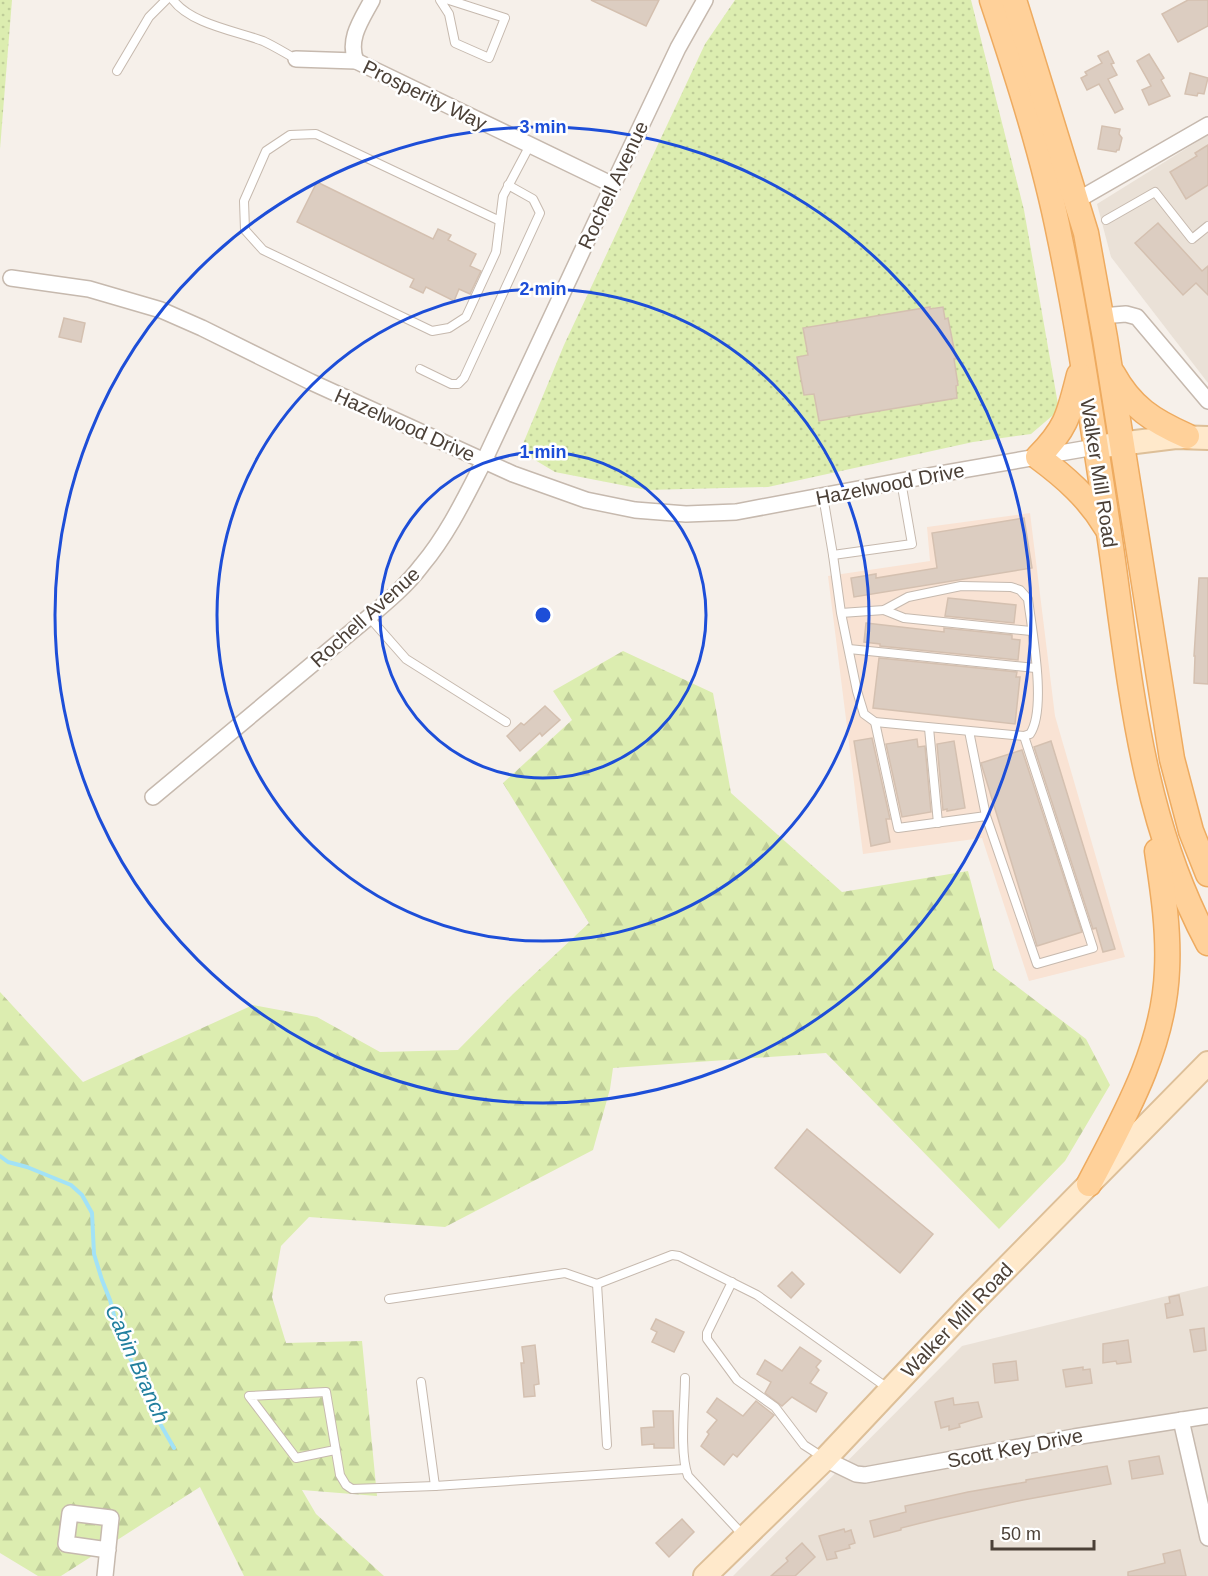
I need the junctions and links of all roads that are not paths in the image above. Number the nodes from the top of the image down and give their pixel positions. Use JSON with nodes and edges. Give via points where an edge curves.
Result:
{"nodes":[{"id":1,"x":166,"y":0,"type":"edge"},
{"id":2,"x":173,"y":0,"type":"edge"},
{"id":3,"x":372,"y":0,"type":"edge"},
{"id":4,"x":440,"y":0,"type":"edge"},
{"id":5,"x":449,"y":0,"type":"edge"},
{"id":6,"x":705,"y":0,"type":"edge"},
{"id":7,"x":992,"y":0,"type":"edge"},
{"id":8,"x":1014,"y":0,"type":"edge"},
{"id":9,"x":296,"y":59,"type":"joint"},
{"id":10,"x":356,"y":61,"type":"junction"},
{"id":11,"x":117,"y":71,"type":"dead end"},
{"id":12,"x":1208,"y":125,"type":"edge"},
{"id":13,"x":530,"y":145,"type":"junction"},
{"id":14,"x":613,"y":184,"type":"junction"},
{"id":15,"x":508,"y":185,"type":"junction"},
{"id":16,"x":1076,"y":201,"type":"junction"},
{"id":17,"x":1106,"y":220,"type":"dead end"},
{"id":18,"x":500,"y":221,"type":"junction"},
{"id":19,"x":1208,"y":226,"type":"edge"},
{"id":20,"x":4,"y":278,"type":"edge"},
{"id":21,"x":1101,"y":316,"type":"junction"},
{"id":22,"x":1082,"y":364,"type":"junction"},
{"id":23,"x":1110,"y":367,"type":"junction"},
{"id":24,"x":420,"y":369,"type":"dead end"},
{"id":25,"x":1208,"y":401,"type":"edge"},
{"id":26,"x":1197,"y":437,"type":"edge"},
{"id":27,"x":1122,"y":443,"type":"junction"},
{"id":28,"x":1095,"y":447,"type":"junction"},
{"id":29,"x":1038,"y":457,"type":"junction"},
{"id":30,"x":484,"y":461,"type":"junction"},
{"id":31,"x":901,"y":481,"type":"junction"},
{"id":32,"x":824,"y":496,"type":"junction"},
{"id":33,"x":1109,"y":531,"type":"junction"},
{"id":34,"x":833,"y":555,"type":"junction"},
{"id":35,"x":885,"y":610,"type":"junction"},
{"id":36,"x":841,"y":613,"type":"junction"},
{"id":37,"x":369,"y":617,"type":"junction"},
{"id":38,"x":1032,"y":631,"type":"junction"},
{"id":39,"x":849,"y":649,"type":"junction"},
{"id":40,"x":1035,"y":668,"type":"junction"},
{"id":41,"x":506,"y":722,"type":"dead end"},
{"id":42,"x":874,"y":722,"type":"junction"},
{"id":43,"x":929,"y":728,"type":"junction"},
{"id":44,"x":969,"y":731,"type":"junction"},
{"id":45,"x":1024,"y":736,"type":"junction"},
{"id":46,"x":1144,"y":763,"type":"junction"},
{"id":47,"x":153,"y":797,"type":"dead end"},
{"id":48,"x":986,"y":816,"type":"junction"},
{"id":49,"x":938,"y":822,"type":"junction"},
{"id":50,"x":1208,"y":873,"type":"edge"},
{"id":51,"x":1208,"y":943,"type":"edge"},
{"id":52,"x":1208,"y":1062,"type":"edge"},
{"id":53,"x":1089,"y":1184,"type":"junction"},
{"id":54,"x":732,"y":1282,"type":"junction"},
{"id":55,"x":597,"y":1284,"type":"junction"},
{"id":56,"x":389,"y":1299,"type":"dead end"},
{"id":57,"x":685,"y":1378,"type":"dead end"},
{"id":58,"x":421,"y":1382,"type":"dead end"},
{"id":59,"x":890,"y":1390,"type":"junction"},
{"id":60,"x":1208,"y":1416,"type":"edge"},
{"id":61,"x":1181,"y":1420,"type":"junction"},
{"id":62,"x":607,"y":1445,"type":"dead end"},
{"id":63,"x":335,"y":1450,"type":"junction"},
{"id":64,"x":825,"y":1459,"type":"junction"},
{"id":65,"x":685,"y":1469,"type":"junction"},
{"id":66,"x":435,"y":1486,"type":"junction"},
{"id":67,"x":744,"y":1536,"type":"junction"},
{"id":68,"x":1208,"y":1538,"type":"edge"},
{"id":69,"x":108,"y":1550,"type":"dead end"},
{"id":70,"x":105,"y":1576,"type":"edge"},
{"id":71,"x":705,"y":1576,"type":"edge"}],
"edges":[{"from":1,"to":11,"type":"lane","via":[[149,16]]},
{"from":2,"to":9,"type":"lane","via":[[189,14],[265,42]]},
{"from":3,"to":10,"type":"street","via":[[354,36]]},
{"from":4,"to":5,"type":"lane","via":[[449,14],[455,43],[489,58],[505,18]]},
{"from":6,"to":14,"type":"street","name":"Rochell Avenue"},
{"from":7,"to":22,"type":"main road","name":"Walker Mill Road","via":[[1048,186]]},
{"from":8,"to":16,"type":"main road","name":"Walker Mill Road"},
{"from":9,"to":10,"type":"street","name":"Prosperity Way"},
{"from":10,"to":13,"type":"street","name":"Prosperity Way"},
{"from":12,"to":16,"type":"street"},
{"from":13,"to":14,"type":"street","name":"Prosperity Way"},
{"from":13,"to":15,"type":"lane"},
{"from":14,"to":30,"type":"street","name":"Rochell Avenue"},
{"from":15,"to":18,"type":"lane"},
{"from":15,"to":24,"type":"lane","via":[[533,199],[540,213],[464,378],[451,384]]},
{"from":16,"to":21,"type":"main road","name":"Walker Mill Road"},
{"from":17,"to":19,"type":"lane","via":[[1155,192],[1192,239]]},
{"from":18,"to":18,"type":"lane","via":[[496,252],[466,317],[449,328],[432,331],[263,250],[245,230],[244,201],[266,151],[290,135],[316,134]]},
{"from":20,"to":30,"type":"street","name":"Hazelwood Drive","via":[[89,289],[161,310]]},
{"from":21,"to":23,"type":"main road","name":"Walker Mill Road"},
{"from":21,"to":25,"type":"street","via":[[1137,317]]},
{"from":22,"to":28,"type":"main road","name":"Walker Mill Road"},
{"from":22,"to":29,"type":"main road","via":[[1065,425]]},
{"from":23,"to":26,"type":"main road","via":[[1121,388],[1141,411],[1157,423]]},
{"from":23,"to":27,"type":"main road","name":"Walker Mill Road"},
{"from":26,"to":27,"type":"street"},
{"from":27,"to":28,"type":"street"},
{"from":27,"to":50,"type":"main road","name":"Walker Mill Road","via":[[1172,759],[1191,831]]},
{"from":28,"to":29,"type":"street","name":"Hazelwood Drive"},
{"from":28,"to":33,"type":"main road","name":"Walker Mill Road"},
{"from":29,"to":31,"type":"street","name":"Hazelwood Drive"},
{"from":29,"to":33,"type":"main road","via":[[1064,476],[1095,509]]},
{"from":30,"to":32,"type":"street","name":"Hazelwood Drive","via":[[586,500],[661,513],[736,513]]},
{"from":30,"to":37,"type":"street","name":"Rochell Avenue","via":[[423,564]]},
{"from":31,"to":32,"type":"street","name":"Hazelwood Drive"},
{"from":31,"to":34,"type":"lane","via":[[912,544]]},
{"from":32,"to":34,"type":"lane"},
{"from":33,"to":46,"type":"main road","name":"Walker Mill Road"},
{"from":34,"to":36,"type":"lane"},
{"from":35,"to":36,"type":"lane"},
{"from":35,"to":38,"type":"lane","via":[[904,618]]},
{"from":35,"to":38,"type":"lane","via":[[908,597],[961,585],[1011,587],[1028,599]]},
{"from":36,"to":39,"type":"lane"},
{"from":37,"to":41,"type":"lane","via":[[406,659]]},
{"from":37,"to":47,"type":"street","name":"Rochell Avenue"},
{"from":38,"to":40,"type":"lane"},
{"from":39,"to":40,"type":"lane"},
{"from":39,"to":42,"type":"lane","via":[[864,714]]},
{"from":40,"to":45,"type":"lane","via":[[1039,705],[1036,726]]},
{"from":42,"to":43,"type":"lane"},
{"from":42,"to":49,"type":"lane","via":[[898,828]]},
{"from":43,"to":44,"type":"lane"},
{"from":43,"to":49,"type":"lane"},
{"from":44,"to":45,"type":"lane"},
{"from":44,"to":48,"type":"lane"},
{"from":45,"to":48,"type":"lane","via":[[1093,948],[1037,964]]},
{"from":46,"to":51,"type":"main road","name":"Walker Mill Road","via":[[1168,852]]},
{"from":46,"to":53,"type":"main road","via":[[1165,906],[1167,972],[1158,1022],[1139,1085]]},
{"from":48,"to":49,"type":"lane"},
{"from":52,"to":53,"type":"street","name":"Walker Mill Road"},
{"from":53,"to":59,"type":"street","name":"Walker Mill Road"},
{"from":54,"to":55,"type":"lane","via":[[672,1255]]},
{"from":54,"to":59,"type":"lane","via":[[757,1295]]},
{"from":54,"to":64,"type":"lane","via":[[707,1340],[737,1380],[775,1407],[804,1445]]},
{"from":55,"to":56,"type":"lane","via":[[565,1274]]},
{"from":55,"to":62,"type":"lane"},
{"from":57,"to":65,"type":"lane"},
{"from":58,"to":66,"type":"lane"},
{"from":59,"to":64,"type":"street","name":"Walker Mill Road"},
{"from":60,"to":61,"type":"street","name":"Scott Key Drive"},
{"from":61,"to":64,"type":"street","name":"Scott Key Drive","via":[[865,1475]]},
{"from":61,"to":68,"type":"street"},
{"from":63,"to":63,"type":"lane","via":[[326,1392],[249,1396],[296,1458]]},
{"from":63,"to":66,"type":"lane","via":[[340,1475],[352,1489]]},
{"from":64,"to":67,"type":"street","name":"Walker Mill Road"},
{"from":65,"to":66,"type":"lane"},
{"from":65,"to":67,"type":"lane"},
{"from":67,"to":71,"type":"street","name":"Walker Mill Road"},
{"from":69,"to":70,"type":"street"}]}
